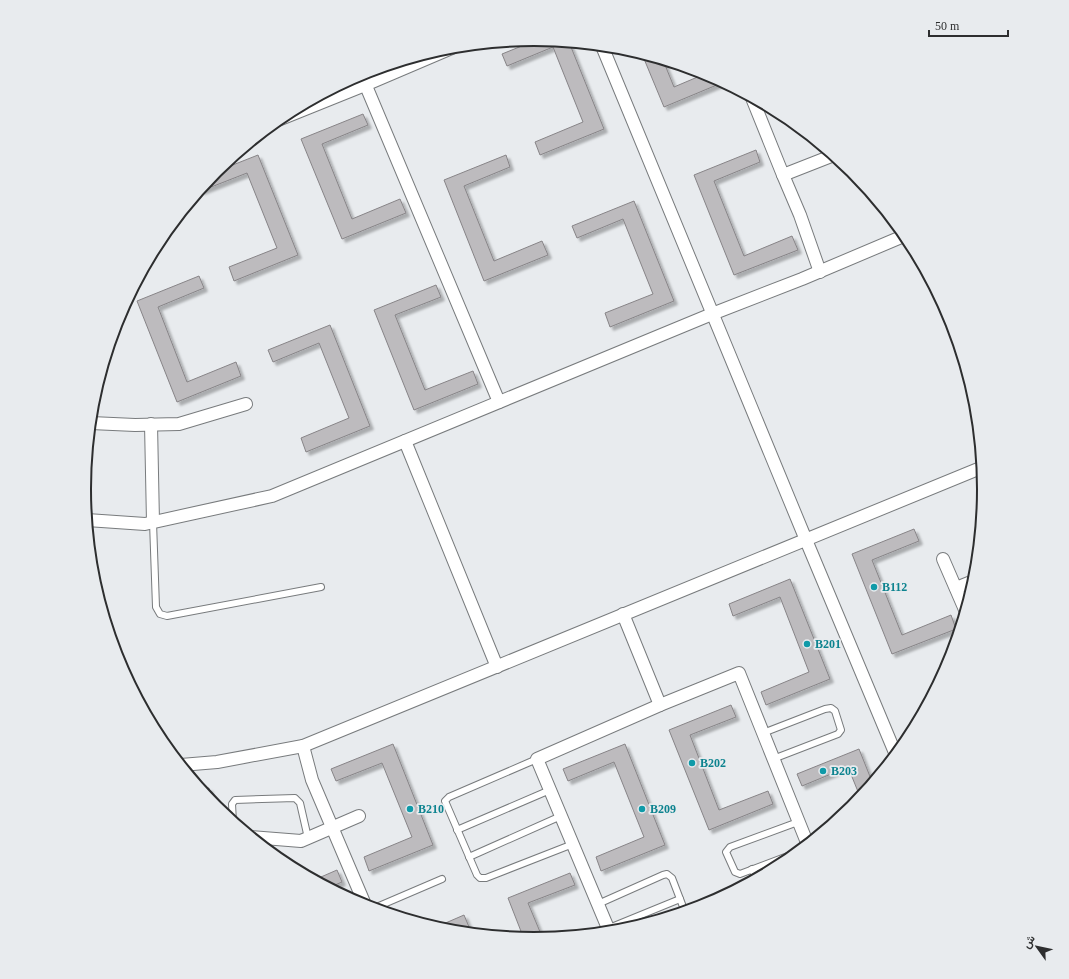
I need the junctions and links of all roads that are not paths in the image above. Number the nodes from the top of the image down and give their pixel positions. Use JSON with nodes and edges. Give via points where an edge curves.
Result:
{"nodes":[{"id":1,"x":605,"y":52,"type":"edge"},
{"id":2,"x":363,"y":80,"type":"edge"},
{"id":3,"x":755,"y":104,"type":"edge"},
{"id":4,"x":828,"y":157,"type":"edge"},
{"id":5,"x":783,"y":175,"type":"junction"},
{"id":6,"x":899,"y":238,"type":"edge"},
{"id":7,"x":820,"y":272,"type":"junction"},
{"id":8,"x":712,"y":314,"type":"junction"},
{"id":9,"x":499,"y":402,"type":"junction"},
{"id":10,"x":246,"y":404,"type":"dead end"},
{"id":11,"x":97,"y":423,"type":"edge"},
{"id":12,"x":151,"y":424,"type":"junction"},
{"id":13,"x":405,"y":441,"type":"junction"},
{"id":14,"x":977,"y":469,"type":"edge"},
{"id":15,"x":92,"y":520,"type":"edge"},
{"id":16,"x":153,"y":522,"type":"junction"},
{"id":17,"x":806,"y":540,"type":"junction"},
{"id":18,"x":943,"y":559,"type":"dead end"},
{"id":19,"x":967,"y":583,"type":"edge"},
{"id":20,"x":321,"y":586,"type":"dead end"},
{"id":21,"x":956,"y":588,"type":"junction"},
{"id":22,"x":963,"y":604,"type":"edge"},
{"id":23,"x":623,"y":614,"type":"junction"},
{"id":24,"x":497,"y":666,"type":"junction"},
{"id":25,"x":660,"y":705,"type":"junction"},
{"id":26,"x":763,"y":733,"type":"junction"},
{"id":27,"x":303,"y":746,"type":"junction"},
{"id":28,"x":893,"y":749,"type":"edge"},
{"id":29,"x":773,"y":759,"type":"junction"},
{"id":30,"x":537,"y":760,"type":"junction"},
{"id":31,"x":187,"y":764,"type":"edge"},
{"id":32,"x":550,"y":790,"type":"junction"},
{"id":33,"x":233,"y":815,"type":"edge"},
{"id":34,"x":359,"y":816,"type":"dead end"},
{"id":35,"x":561,"y":816,"type":"junction"},
{"id":36,"x":798,"y":822,"type":"junction"},
{"id":37,"x":332,"y":828,"type":"junction"},
{"id":38,"x":457,"y":830,"type":"junction"},
{"id":39,"x":261,"y":838,"type":"edge"},
{"id":40,"x":308,"y":838,"type":"junction"},
{"id":41,"x":806,"y":840,"type":"edge"},
{"id":42,"x":573,"y":844,"type":"junction"},
{"id":43,"x":469,"y":857,"type":"junction"},
{"id":44,"x":780,"y":859,"type":"edge"},
{"id":45,"x":752,"y":869,"type":"junction"},
{"id":46,"x":754,"y":875,"type":"edge"},
{"id":47,"x":442,"y":879,"type":"dead end"},
{"id":48,"x":362,"y":898,"type":"edge"},
{"id":49,"x":680,"y":899,"type":"junction"},
{"id":50,"x":598,"y":904,"type":"junction"},
{"id":51,"x":381,"y":905,"type":"edge"},
{"id":52,"x":683,"y":907,"type":"edge"},
{"id":53,"x":624,"y":923,"type":"edge"},
{"id":54,"x":607,"y":926,"type":"edge"}],
"edges":[{"from":1,"to":8,"type":"street"},
{"from":2,"to":9,"type":"street"},
{"from":3,"to":5,"type":"street"},
{"from":4,"to":5,"type":"street"},
{"from":5,"to":7,"type":"street"},
{"from":6,"to":7,"type":"street"},
{"from":7,"to":8,"type":"street"},
{"from":8,"to":9,"type":"street"},
{"from":8,"to":17,"type":"street"},
{"from":9,"to":13,"type":"street"},
{"from":10,"to":12,"type":"street","via":[[179,424]]},
{"from":11,"to":12,"type":"street"},
{"from":12,"to":16,"type":"street"},
{"from":13,"to":16,"type":"street","via":[[272,496]]},
{"from":13,"to":24,"type":"street"},
{"from":14,"to":17,"type":"street"},
{"from":15,"to":16,"type":"street","via":[[145,524]]},
{"from":16,"to":20,"type":"lane","via":[[156,607],[160,614],[167,616]]},
{"from":17,"to":23,"type":"street"},
{"from":17,"to":28,"type":"street"},
{"from":18,"to":21,"type":"street"},
{"from":19,"to":21,"type":"street"},
{"from":21,"to":22,"type":"street"},
{"from":23,"to":24,"type":"street"},
{"from":23,"to":25,"type":"street"},
{"from":24,"to":27,"type":"street"},
{"from":25,"to":26,"type":"street","via":[[739,673]]},
{"from":25,"to":30,"type":"street"},
{"from":26,"to":29,"type":"street"},
{"from":26,"to":29,"type":"lane","via":[[825,708],[835,711],[841,730],[838,734]]},
{"from":27,"to":31,"type":"street","via":[[217,762]]},
{"from":27,"to":37,"type":"street","via":[[312,780]]},
{"from":29,"to":36,"type":"street"},
{"from":30,"to":32,"type":"street"},
{"from":30,"to":38,"type":"lane","via":[[449,796],[445,802]]},
{"from":32,"to":35,"type":"street"},
{"from":32,"to":38,"type":"lane"},
{"from":33,"to":40,"type":"lane","via":[[232,804],[235,800],[295,798],[300,803]]},
{"from":34,"to":37,"type":"street"},
{"from":35,"to":42,"type":"street"},
{"from":35,"to":43,"type":"lane"},
{"from":36,"to":41,"type":"street"},
{"from":36,"to":45,"type":"lane","via":[[730,847],[726,852],[735,872],[740,874]]},
{"from":37,"to":40,"type":"street"},
{"from":37,"to":48,"type":"street"},
{"from":38,"to":43,"type":"lane"},
{"from":39,"to":40,"type":"street","via":[[300,841]]},
{"from":42,"to":43,"type":"lane","via":[[486,878],[477,875]]},
{"from":42,"to":50,"type":"street"},
{"from":44,"to":45,"type":"lane"},
{"from":45,"to":46,"type":"lane"},
{"from":47,"to":51,"type":"lane"},
{"from":49,"to":50,"type":"lane","via":[[668,874]]},
{"from":49,"to":52,"type":"lane"},
{"from":49,"to":53,"type":"lane"},
{"from":50,"to":54,"type":"street"}]}
